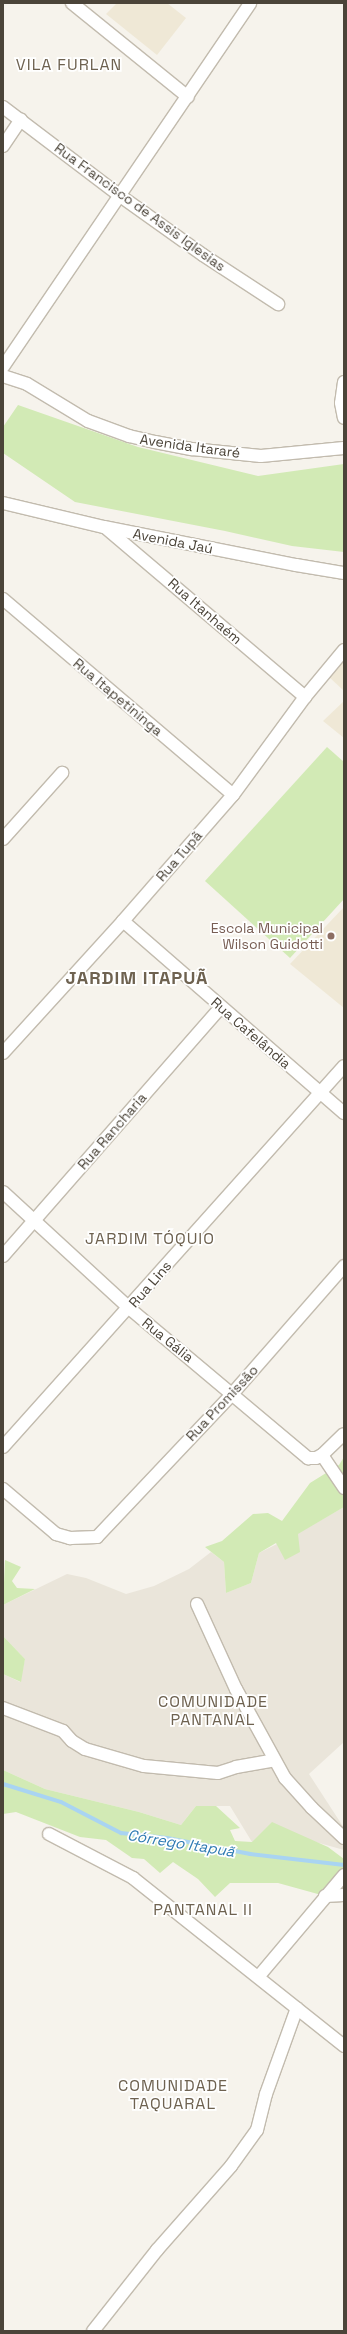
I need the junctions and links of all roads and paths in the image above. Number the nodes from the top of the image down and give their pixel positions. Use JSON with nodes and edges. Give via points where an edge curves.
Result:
{"nodes":[{"id":1,"x":72,"y":3,"type":"edge"},
{"id":2,"x":250,"y":3,"type":"edge"},
{"id":3,"x":188,"y":97,"type":"junction"},
{"id":4,"x":3,"y":107,"type":"edge"},
{"id":5,"x":21,"y":119,"type":"junction"},
{"id":6,"x":3,"y":146,"type":"edge"},
{"id":7,"x":119,"y":195,"type":"junction"},
{"id":8,"x":278,"y":304,"type":"dead end"},
{"id":9,"x":3,"y":367,"type":"edge"},
{"id":10,"x":3,"y":376,"type":"edge"},
{"id":11,"x":344,"y":382,"type":"edge"},
{"id":12,"x":344,"y":418,"type":"edge"},
{"id":13,"x":344,"y":448,"type":"edge"},
{"id":14,"x":3,"y":503,"type":"edge"},
{"id":15,"x":104,"y":527,"type":"junction"},
{"id":16,"x":344,"y":573,"type":"edge"},
{"id":17,"x":3,"y":599,"type":"edge"},
{"id":18,"x":344,"y":650,"type":"edge"},
{"id":19,"x":305,"y":697,"type":"junction"},
{"id":20,"x":62,"y":773,"type":"dead end"},
{"id":21,"x":233,"y":795,"type":"junction"},
{"id":22,"x":3,"y":839,"type":"edge"},
{"id":23,"x":123,"y":921,"type":"junction"},
{"id":24,"x":221,"y":1007,"type":"junction"},
{"id":25,"x":3,"y":1053,"type":"edge"},
{"id":26,"x":344,"y":1066,"type":"edge"},
{"id":27,"x":320,"y":1092,"type":"junction"},
{"id":28,"x":344,"y":1113,"type":"edge"},
{"id":29,"x":3,"y":1192,"type":"edge"},
{"id":30,"x":34,"y":1220,"type":"junction"},
{"id":31,"x":3,"y":1256,"type":"edge"},
{"id":32,"x":344,"y":1266,"type":"edge"},
{"id":33,"x":129,"y":1308,"type":"junction"},
{"id":34,"x":232,"y":1393,"type":"junction"},
{"id":35,"x":344,"y":1434,"type":"edge"},
{"id":36,"x":3,"y":1447,"type":"edge"},
{"id":37,"x":322,"y":1455,"type":"junction"},
{"id":38,"x":344,"y":1488,"type":"edge"},
{"id":39,"x":3,"y":1489,"type":"edge"},
{"id":40,"x":197,"y":1604,"type":"dead end"},
{"id":41,"x":3,"y":1708,"type":"edge"},
{"id":42,"x":274,"y":1760,"type":"junction"},
{"id":43,"x":49,"y":1834,"type":"dead end"},
{"id":44,"x":344,"y":1838,"type":"edge"},
{"id":45,"x":344,"y":1875,"type":"edge"},
{"id":46,"x":344,"y":1895,"type":"edge"},
{"id":47,"x":325,"y":1896,"type":"junction"},
{"id":48,"x":259,"y":1976,"type":"junction"},
{"id":49,"x":297,"y":2008,"type":"junction"},
{"id":50,"x":344,"y":2046,"type":"edge"},
{"id":51,"x":92,"y":2331,"type":"edge"}],
"edges":[{"from":1,"to":3,"type":"street"},
{"from":2,"to":3,"type":"street"},
{"from":3,"to":7,"type":"street"},
{"from":4,"to":5,"type":"street","name":"Rua Francisco de Assis Iglesias"},
{"from":5,"to":6,"type":"street"},
{"from":5,"to":7,"type":"street","name":"Rua Francisco de Assis Iglesias"},
{"from":7,"to":8,"type":"street","name":"Rua Francisco de Assis Iglesias"},
{"from":7,"to":9,"type":"street"},
{"from":10,"to":13,"type":"street","name":"Avenida Itararé","via":[[27,384],[88,421],[154,442],[192,449],[261,456]]},
{"from":11,"to":12,"type":"street","via":[[341,403]]},
{"from":14,"to":15,"type":"street","name":"Avenida Jaú"},
{"from":15,"to":16,"type":"street","name":"Avenida Jaú"},
{"from":15,"to":19,"type":"street","name":"Rua Itanhaém"},
{"from":17,"to":21,"type":"street","name":"Rua Itapetininga"},
{"from":18,"to":19,"type":"street","name":"Rua Tupã"},
{"from":19,"to":21,"type":"street","name":"Rua Tupã"},
{"from":20,"to":22,"type":"street"},
{"from":21,"to":23,"type":"street","name":"Rua Tupã"},
{"from":23,"to":24,"type":"street","name":"Rua Cafelândia"},
{"from":23,"to":25,"type":"street","name":"Rua Tupã"},
{"from":24,"to":27,"type":"street","name":"Rua Cafelândia"},
{"from":24,"to":30,"type":"street","name":"Rua Rancharia"},
{"from":26,"to":27,"type":"street","name":"Rua Lins"},
{"from":27,"to":28,"type":"street","name":"Rua Cafelândia"},
{"from":27,"to":33,"type":"street","name":"Rua Lins"},
{"from":29,"to":30,"type":"street","name":"Rua Gália"},
{"from":30,"to":31,"type":"street","name":"Rua Rancharia"},
{"from":30,"to":33,"type":"street","name":"Rua Gália"},
{"from":32,"to":34,"type":"street","name":"Rua Promissão"},
{"from":33,"to":34,"type":"street","name":"Rua Gália"},
{"from":33,"to":36,"type":"street","name":"Rua Lins"},
{"from":34,"to":37,"type":"street","name":"Rua Gália","via":[[308,1458]]},
{"from":34,"to":39,"type":"street","name":"Rua Promissão","via":[[96,1537],[70,1538],[56,1534]]},
{"from":35,"to":37,"type":"street"},
{"from":37,"to":38,"type":"street"},
{"from":40,"to":42,"type":"street","via":[[236,1689]]},
{"from":41,"to":42,"type":"street","via":[[63,1731],[85,1750],[144,1766],[218,1773]]},
{"from":42,"to":44,"type":"street","via":[[285,1778]]},
{"from":43,"to":48,"type":"street","via":[[133,1878]]},
{"from":45,"to":47,"type":"street"},
{"from":46,"to":47,"type":"street"},
{"from":47,"to":48,"type":"street"},
{"from":48,"to":49,"type":"street"},
{"from":49,"to":50,"type":"street"},
{"from":49,"to":51,"type":"street","via":[[266,2094],[257,2130],[231,2166],[152,2256]]}]}
